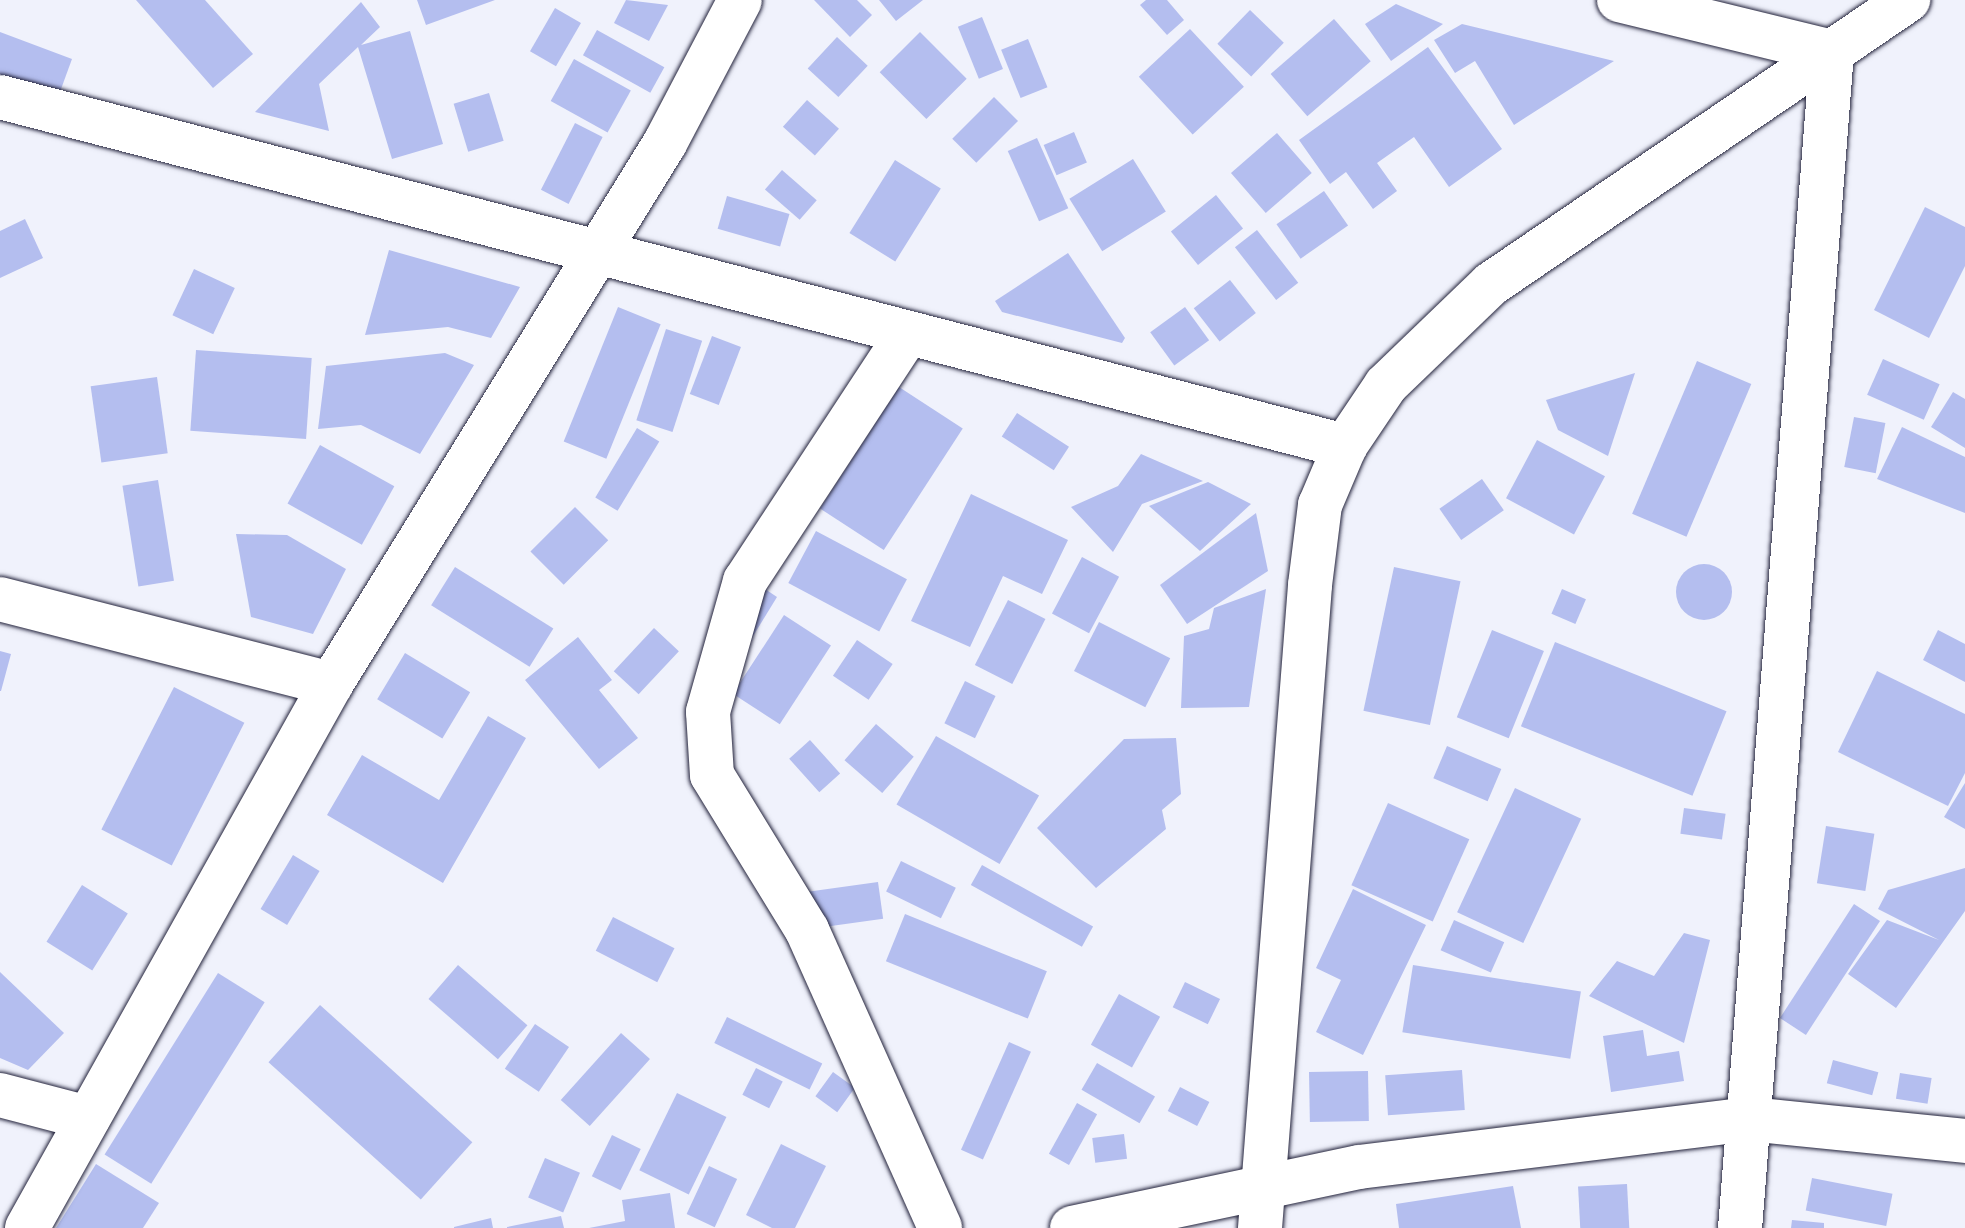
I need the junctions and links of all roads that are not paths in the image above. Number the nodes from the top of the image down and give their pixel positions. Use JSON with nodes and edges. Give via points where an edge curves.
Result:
{"nodes":[{"id":1,"x":740,"y":0,"type":"edge"},
{"id":2,"x":1619,"y":0,"type":"edge"},
{"id":3,"x":1908,"y":0,"type":"edge"},
{"id":4,"x":1832,"y":52,"type":"junction"},
{"id":5,"x":0,"y":97,"type":"edge"},
{"id":6,"x":599,"y":252,"type":"junction"},
{"id":7,"x":908,"y":333,"type":"junction"},
{"id":8,"x":1345,"y":446,"type":"junction"},
{"id":9,"x":0,"y":599,"type":"edge"},
{"id":10,"x":331,"y":684,"type":"junction"},
{"id":11,"x":0,"y":1095,"type":"edge"},
{"id":12,"x":88,"y":1118,"type":"junction"},
{"id":13,"x":1749,"y":1119,"type":"junction"},
{"id":14,"x":1965,"y":1141,"type":"edge"},
{"id":15,"x":1262,"y":1207,"type":"edge"},
{"id":16,"x":27,"y":1228,"type":"edge"},
{"id":17,"x":940,"y":1228,"type":"edge"},
{"id":18,"x":1072,"y":1228,"type":"edge"},
{"id":19,"x":1740,"y":1228,"type":"edge"}],
"edges":[{"from":1,"to":6,"type":"street"},
{"from":2,"to":4,"type":"street"},
{"from":3,"to":4,"type":"street"},
{"from":4,"to":8,"type":"street","via":[[1491,284],[1386,385]]},
{"from":4,"to":13,"type":"street"},
{"from":5,"to":6,"type":"street"},
{"from":6,"to":7,"type":"street"},
{"from":6,"to":10,"type":"street"},
{"from":7,"to":8,"type":"street"},
{"from":7,"to":17,"type":"street","via":[[745,581],[708,712],[712,775],[807,930]]},
{"from":8,"to":15,"type":"street","via":[[1320,505],[1310,585]]},
{"from":9,"to":10,"type":"street"},
{"from":10,"to":12,"type":"street"},
{"from":11,"to":12,"type":"street"},
{"from":12,"to":16,"type":"street"},
{"from":13,"to":14,"type":"street"},
{"from":13,"to":15,"type":"street","via":[[1447,1154]]},
{"from":13,"to":19,"type":"street"},
{"from":15,"to":18,"type":"street"}]}
